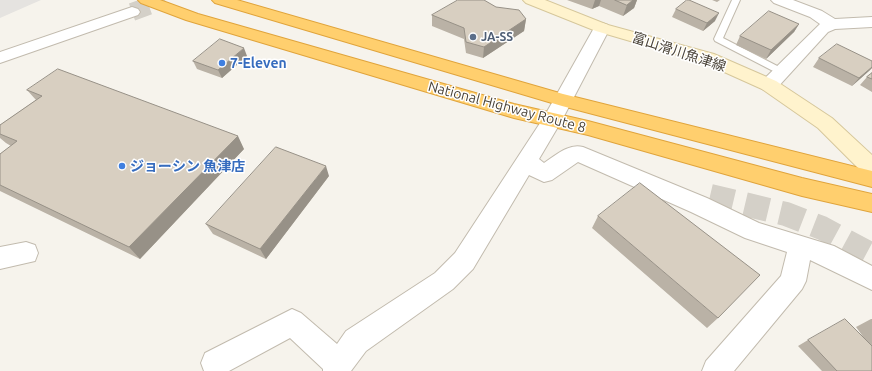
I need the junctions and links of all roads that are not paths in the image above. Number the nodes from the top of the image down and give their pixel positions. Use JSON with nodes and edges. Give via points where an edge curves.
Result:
{"nodes":[{"id":1,"x":220,"y":0,"type":"edge"},
{"id":2,"x":532,"y":0,"type":"edge"},
{"id":3,"x":736,"y":0,"type":"edge"},
{"id":4,"x":779,"y":0,"type":"edge"},
{"id":5,"x":139,"y":6,"type":"edge"},
{"id":6,"x":872,"y":22,"type":"edge"},
{"id":7,"x":832,"y":24,"type":"junction"},
{"id":8,"x":602,"y":28,"type":"junction"},
{"id":9,"x":0,"y":58,"type":"edge"},
{"id":10,"x":782,"y":72,"type":"junction"},
{"id":11,"x":769,"y":85,"type":"junction"},
{"id":12,"x":557,"y":110,"type":"junction"},
{"id":13,"x":526,"y":161,"type":"junction"},
{"id":14,"x":872,"y":168,"type":"edge"},
{"id":15,"x":872,"y":179,"type":"edge"},
{"id":16,"x":872,"y":203,"type":"edge"},
{"id":17,"x":800,"y":246,"type":"junction"},
{"id":18,"x":26,"y":253,"type":"dead end"},
{"id":19,"x":0,"y":258,"type":"edge"},
{"id":20,"x":872,"y":279,"type":"edge"},
{"id":21,"x":215,"y":363,"type":"dead end"},
{"id":22,"x":338,"y":367,"type":"edge"},
{"id":23,"x":716,"y":371,"type":"edge"}],
"edges":[{"from":1,"to":12,"type":"highway","name":"National Highway Route 8"},
{"from":2,"to":8,"type":"main road","name":"富山滑川魚津線"},
{"from":3,"to":10,"type":"lane","via":[[718,39]]},
{"from":4,"to":7,"type":"street","via":[[816,14]]},
{"from":5,"to":9,"type":"street"},
{"from":5,"to":12,"type":"highway","name":"National Highway Route 8","via":[[192,17],[514,111]]},
{"from":6,"to":7,"type":"street"},
{"from":7,"to":10,"type":"street","via":[[822,29]]},
{"from":8,"to":11,"type":"main road","name":"富山滑川魚津線","via":[[708,58]]},
{"from":8,"to":12,"type":"street"},
{"from":10,"to":11,"type":"street"},
{"from":11,"to":14,"type":"main road","name":"富山滑川魚津線","via":[[826,123]]},
{"from":12,"to":13,"type":"street"},
{"from":12,"to":15,"type":"highway","name":"National Highway Route 8"},
{"from":12,"to":16,"type":"highway","name":"National Highway Route 8","via":[[802,187]]},
{"from":13,"to":17,"type":"street","via":[[544,174],[576,153],[704,201],[753,231]]},
{"from":13,"to":22,"type":"street","via":[[464,261],[444,281],[356,341]]},
{"from":17,"to":20,"type":"street","via":[[825,254]]},
{"from":17,"to":23,"type":"street","via":[[793,281]]},
{"from":18,"to":19,"type":"street"},
{"from":21,"to":22,"type":"street","via":[[292,322]]}]}
